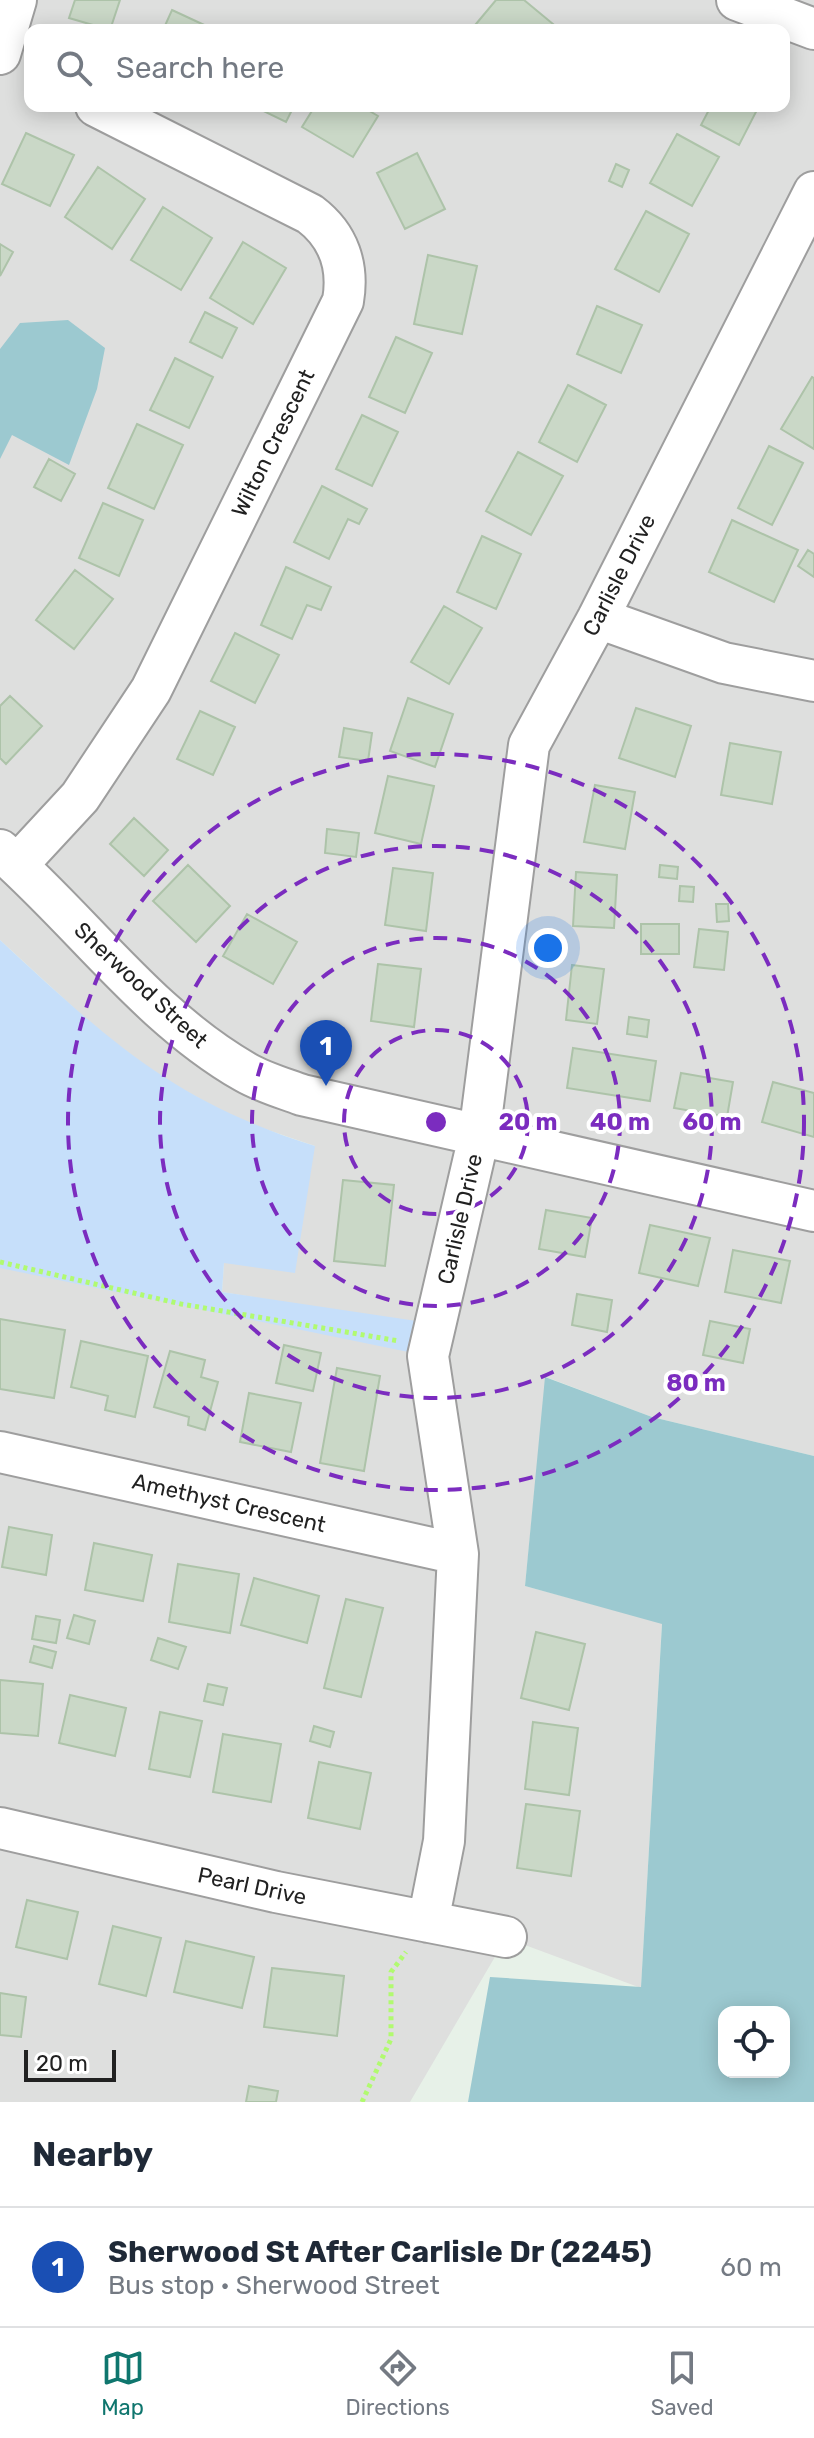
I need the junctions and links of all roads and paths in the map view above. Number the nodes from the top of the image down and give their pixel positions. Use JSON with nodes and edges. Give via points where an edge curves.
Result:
{"nodes":[{"id":1,"x":16,"y":0,"type":"edge"},
{"id":2,"x":737,"y":0,"type":"edge"},
{"id":3,"x":814,"y":29,"type":"edge"},
{"id":4,"x":0,"y":56,"type":"edge"},
{"id":5,"x":24,"y":70,"type":"edge"},
{"id":6,"x":108,"y":112,"type":"edge"},
{"id":7,"x":814,"y":192,"type":"edge"},
{"id":8,"x":598,"y":618,"type":"junction"},
{"id":9,"x":814,"y":681,"type":"edge"},
{"id":10,"x":9,"y":858,"type":"edge"},
{"id":11,"x":479,"y":1136,"type":"junction"},
{"id":12,"x":814,"y":1211,"type":"edge"},
{"id":13,"x":0,"y":1262,"type":"edge"},
{"id":14,"x":428,"y":1356,"type":"junction"},
{"id":15,"x":0,"y":1452,"type":"edge"},
{"id":16,"x":458,"y":1554,"type":"junction"},
{"id":17,"x":0,"y":1828,"type":"edge"},
{"id":18,"x":428,"y":1922,"type":"junction"},
{"id":19,"x":506,"y":1937,"type":"dead end"},
{"id":20,"x":362,"y":2102,"type":"edge"}],
"edges":[{"from":1,"to":4,"type":"street"},
{"from":2,"to":3,"type":"street"},
{"from":4,"to":5,"type":"street"},
{"from":6,"to":10,"type":"street","name":"Wilton Crescent","via":[[310,214],[336,243],[345,288],[151,690],[80,797]]},
{"from":7,"to":8,"type":"street","name":"Carlisle Drive"},
{"from":8,"to":9,"type":"street","via":[[724,663]]},
{"from":8,"to":11,"type":"street","name":"Carlisle Drive","via":[[529,745]]},
{"from":10,"to":11,"type":"street","name":"Sherwood Street","via":[[149,997],[247,1074],[302,1095]]},
{"from":11,"to":12,"type":"street","name":"Sherwood Street"},
{"from":11,"to":14,"type":"street","name":"Carlisle Drive"},
{"from":13,"to":14,"type":"path","via":[[181,1304],[432,1347]]},
{"from":14,"to":16,"type":"street","name":"Carlisle Drive"},
{"from":15,"to":16,"type":"street","name":"Amethyst Crescent"},
{"from":16,"to":18,"type":"street","name":"Carlisle Drive","via":[[444,1841]]},
{"from":17,"to":18,"type":"street","name":"Pearl Drive"},
{"from":18,"to":19,"type":"street","name":"Pearl Drive"},
{"from":18,"to":20,"type":"path","via":[[391,1972],[391,2039]]}]}
